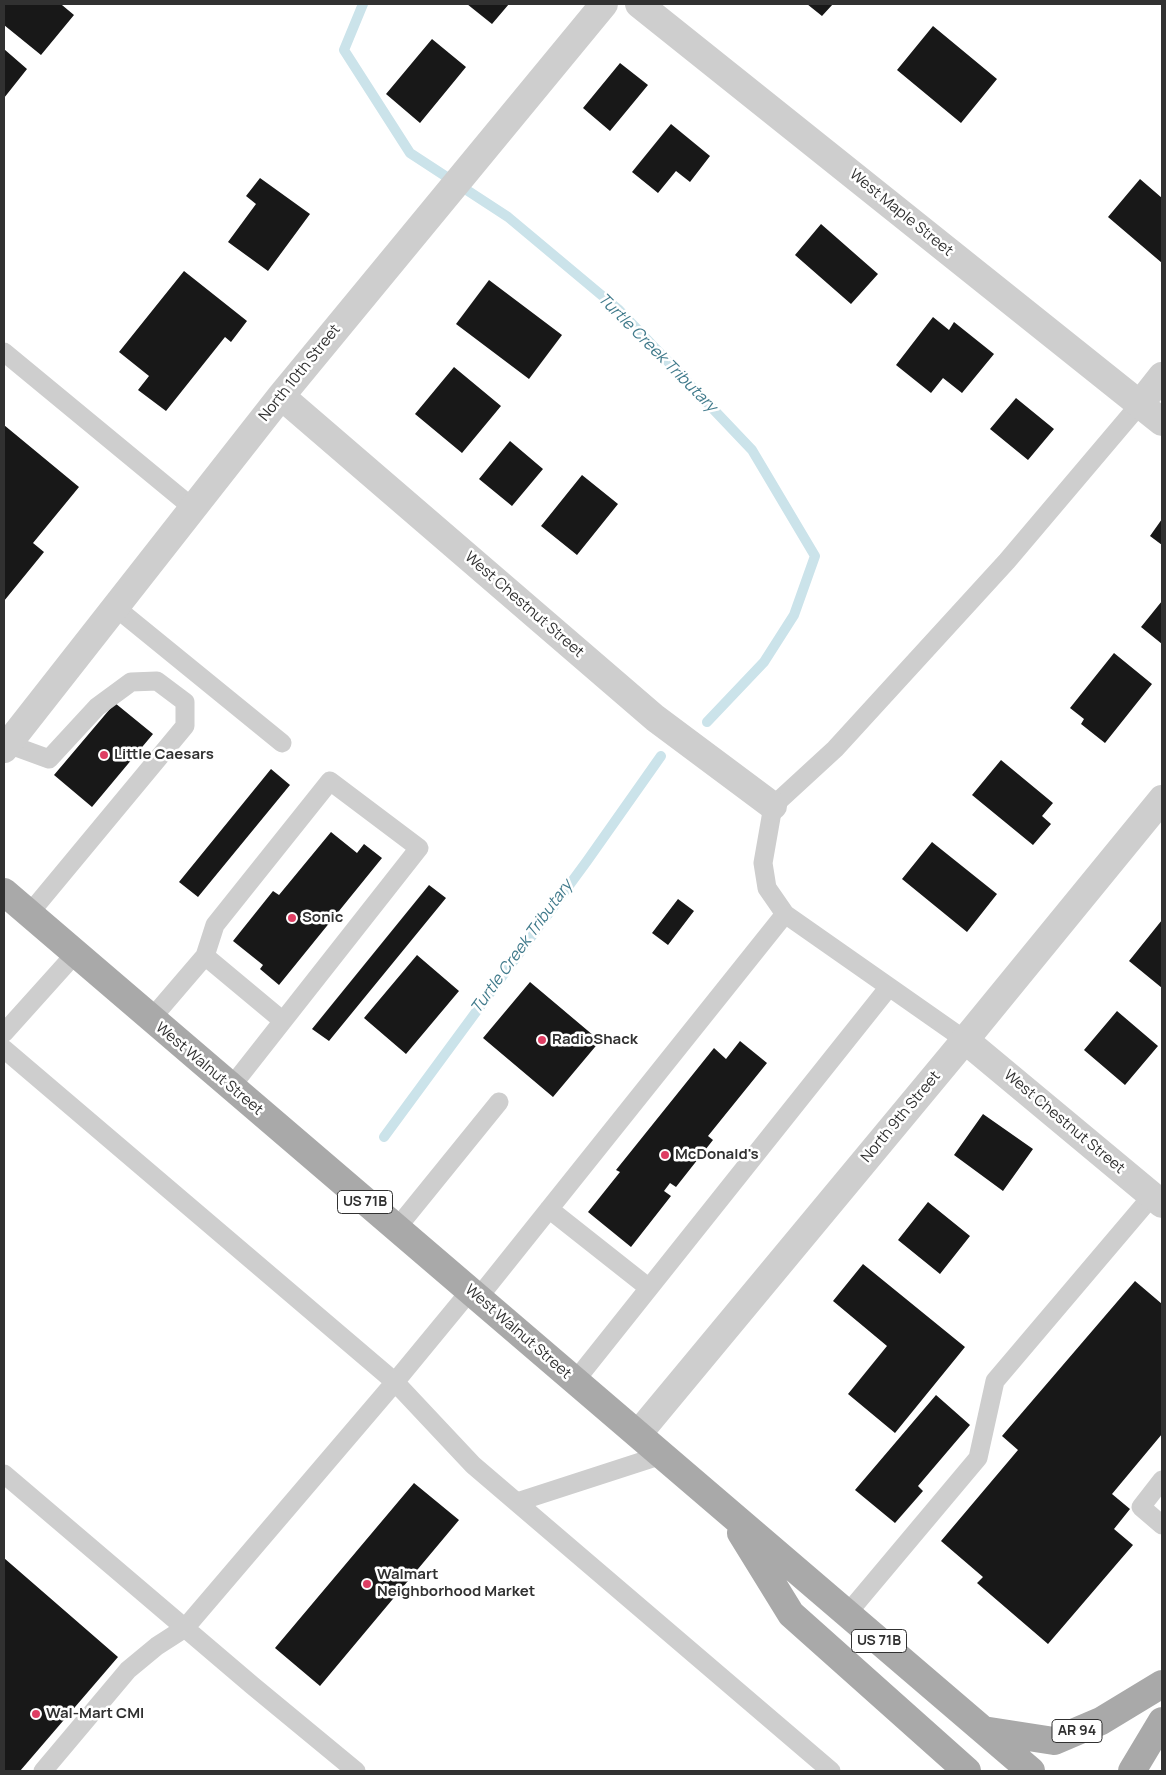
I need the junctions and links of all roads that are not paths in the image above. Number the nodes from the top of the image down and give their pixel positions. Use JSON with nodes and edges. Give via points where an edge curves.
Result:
{"nodes":[{"id":1,"x":604,"y":4,"type":"edge"},
{"id":2,"x":639,"y":4,"type":"edge"},
{"id":3,"x":4,"y":352,"type":"edge"},
{"id":4,"x":1162,"y":376,"type":"edge"},
{"id":5,"x":281,"y":396,"type":"junction"},
{"id":6,"x":1140,"y":404,"type":"junction"},
{"id":7,"x":1162,"y":422,"type":"edge"},
{"id":8,"x":193,"y":508,"type":"junction"},
{"id":9,"x":115,"y":607,"type":"junction"},
{"id":10,"x":282,"y":743,"type":"dead end"},
{"id":11,"x":5,"y":745,"type":"edge"},
{"id":12,"x":1162,"y":799,"type":"edge"},
{"id":13,"x":773,"y":806,"type":"junction"},
{"id":14,"x":4,"y":892,"type":"edge"},
{"id":15,"x":29,"y":914,"type":"junction"},
{"id":16,"x":785,"y":914,"type":"junction"},
{"id":17,"x":75,"y":954,"type":"junction"},
{"id":18,"x":205,"y":956,"type":"junction"},
{"id":19,"x":889,"y":987,"type":"junction"},
{"id":20,"x":151,"y":1020,"type":"junction"},
{"id":21,"x":284,"y":1020,"type":"junction"},
{"id":22,"x":4,"y":1033,"type":"edge"},
{"id":23,"x":965,"y":1040,"type":"junction"},
{"id":24,"x":4,"y":1049,"type":"edge"},
{"id":25,"x":231,"y":1088,"type":"junction"},
{"id":26,"x":500,"y":1102,"type":"dead end"},
{"id":27,"x":1157,"y":1200,"type":"edge"},
{"id":28,"x":549,"y":1208,"type":"junction"},
{"id":29,"x":396,"y":1228,"type":"junction"},
{"id":30,"x":649,"y":1288,"type":"junction"},
{"id":31,"x":474,"y":1294,"type":"junction"},
{"id":32,"x":575,"y":1381,"type":"junction"},
{"id":33,"x":395,"y":1382,"type":"junction"},
{"id":34,"x":638,"y":1434,"type":"junction"},
{"id":35,"x":662,"y":1455,"type":"junction"},
{"id":36,"x":4,"y":1474,"type":"edge"},
{"id":37,"x":1162,"y":1480,"type":"edge"},
{"id":38,"x":517,"y":1502,"type":"junction"},
{"id":39,"x":727,"y":1510,"type":"junction"},
{"id":40,"x":1162,"y":1525,"type":"edge"},
{"id":41,"x":847,"y":1614,"type":"junction"},
{"id":42,"x":186,"y":1628,"type":"junction"},
{"id":43,"x":1162,"y":1684,"type":"edge"},
{"id":44,"x":1162,"y":1721,"type":"edge"},
{"id":45,"x":983,"y":1730,"type":"junction"},
{"id":46,"x":43,"y":1771,"type":"edge"},
{"id":47,"x":356,"y":1771,"type":"edge"},
{"id":48,"x":831,"y":1771,"type":"edge"},
{"id":49,"x":967,"y":1771,"type":"edge"},
{"id":50,"x":1032,"y":1771,"type":"edge"},
{"id":51,"x":1132,"y":1771,"type":"edge"}],
"edges":[{"from":1,"to":5,"type":"street","name":"North 10th Street"},
{"from":2,"to":6,"type":"street","name":"West Maple Street"},
{"from":3,"to":8,"type":"lane"},
{"from":4,"to":6,"type":"street"},
{"from":5,"to":8,"type":"street","name":"North 10th Street"},
{"from":5,"to":13,"type":"street","name":"West Chestnut Street","via":[[655,718]]},
{"from":6,"to":7,"type":"street","name":"West Maple Street"},
{"from":6,"to":13,"type":"lane","via":[[981,590],[835,749]]},
{"from":8,"to":9,"type":"street","name":"North 10th Street"},
{"from":9,"to":10,"type":"lane"},
{"from":9,"to":11,"type":"street","name":"North 10th Street"},
{"from":11,"to":15,"type":"lane","via":[[49,759],[97,707],[131,682],[157,681],[185,702],[185,726]]},
{"from":12,"to":23,"type":"street","name":"North 9th Street"},
{"from":13,"to":16,"type":"lane","via":[[763,863],[767,888]]},
{"from":14,"to":15,"type":"main road","name":"West Walnut Street","number":"US 71B"},
{"from":15,"to":17,"type":"main road","name":"West Walnut Street","number":"US 71B"},
{"from":16,"to":19,"type":"lane"},
{"from":16,"to":28,"type":"lane"},
{"from":17,"to":20,"type":"main road","name":"West Walnut Street","number":"US 71B"},
{"from":17,"to":22,"type":"lane"},
{"from":18,"to":20,"type":"lane"},
{"from":18,"to":21,"type":"lane"},
{"from":18,"to":21,"type":"lane","via":[[215,924],[330,781],[419,848]]},
{"from":19,"to":23,"type":"lane"},
{"from":19,"to":30,"type":"lane"},
{"from":20,"to":25,"type":"main road","name":"West Walnut Street","number":"US 71B"},
{"from":21,"to":25,"type":"lane"},
{"from":23,"to":27,"type":"street","name":"West Chestnut Street"},
{"from":23,"to":34,"type":"street","name":"North 9th Street"},
{"from":24,"to":33,"type":"lane"},
{"from":25,"to":29,"type":"main road","name":"West Walnut Street","number":"US 71B"},
{"from":26,"to":29,"type":"lane"},
{"from":27,"to":41,"type":"lane","via":[[995,1381],[978,1458]]},
{"from":28,"to":30,"type":"lane"},
{"from":28,"to":31,"type":"lane"},
{"from":29,"to":31,"type":"main road","name":"West Walnut Street","number":"US 71B"},
{"from":30,"to":32,"type":"lane"},
{"from":31,"to":32,"type":"main road","name":"West Walnut Street","number":"US 71B"},
{"from":31,"to":33,"type":"lane"},
{"from":32,"to":34,"type":"main road","name":"West Walnut Street","number":"US 71B"},
{"from":33,"to":38,"type":"lane","via":[[473,1465]]},
{"from":33,"to":42,"type":"lane"},
{"from":34,"to":35,"type":"main road","name":"West Walnut Street","number":"US 71B"},
{"from":35,"to":38,"type":"lane"},
{"from":35,"to":39,"type":"main road","name":"West Walnut Street","number":"US 71B"},
{"from":36,"to":42,"type":"lane"},
{"from":37,"to":40,"type":"lane","via":[[1141,1506]]},
{"from":38,"to":48,"type":"lane"},
{"from":39,"to":41,"type":"main road","name":"West Walnut Street","number":"US 71B"},
{"from":39,"to":49,"type":"main road","number":"US 71B","via":[[791,1614]]},
{"from":41,"to":45,"type":"main road","name":"West Walnut Street","number":"US 71B"},
{"from":42,"to":46,"type":"lane","via":[[128,1670]]},
{"from":42,"to":47,"type":"lane"},
{"from":43,"to":45,"type":"main road","number":"AR 94","via":[[1100,1720],[1054,1741]]},
{"from":44,"to":51,"type":"main road"},
{"from":45,"to":50,"type":"main road","name":"West Walnut Street","number":"US 71B"}]}
